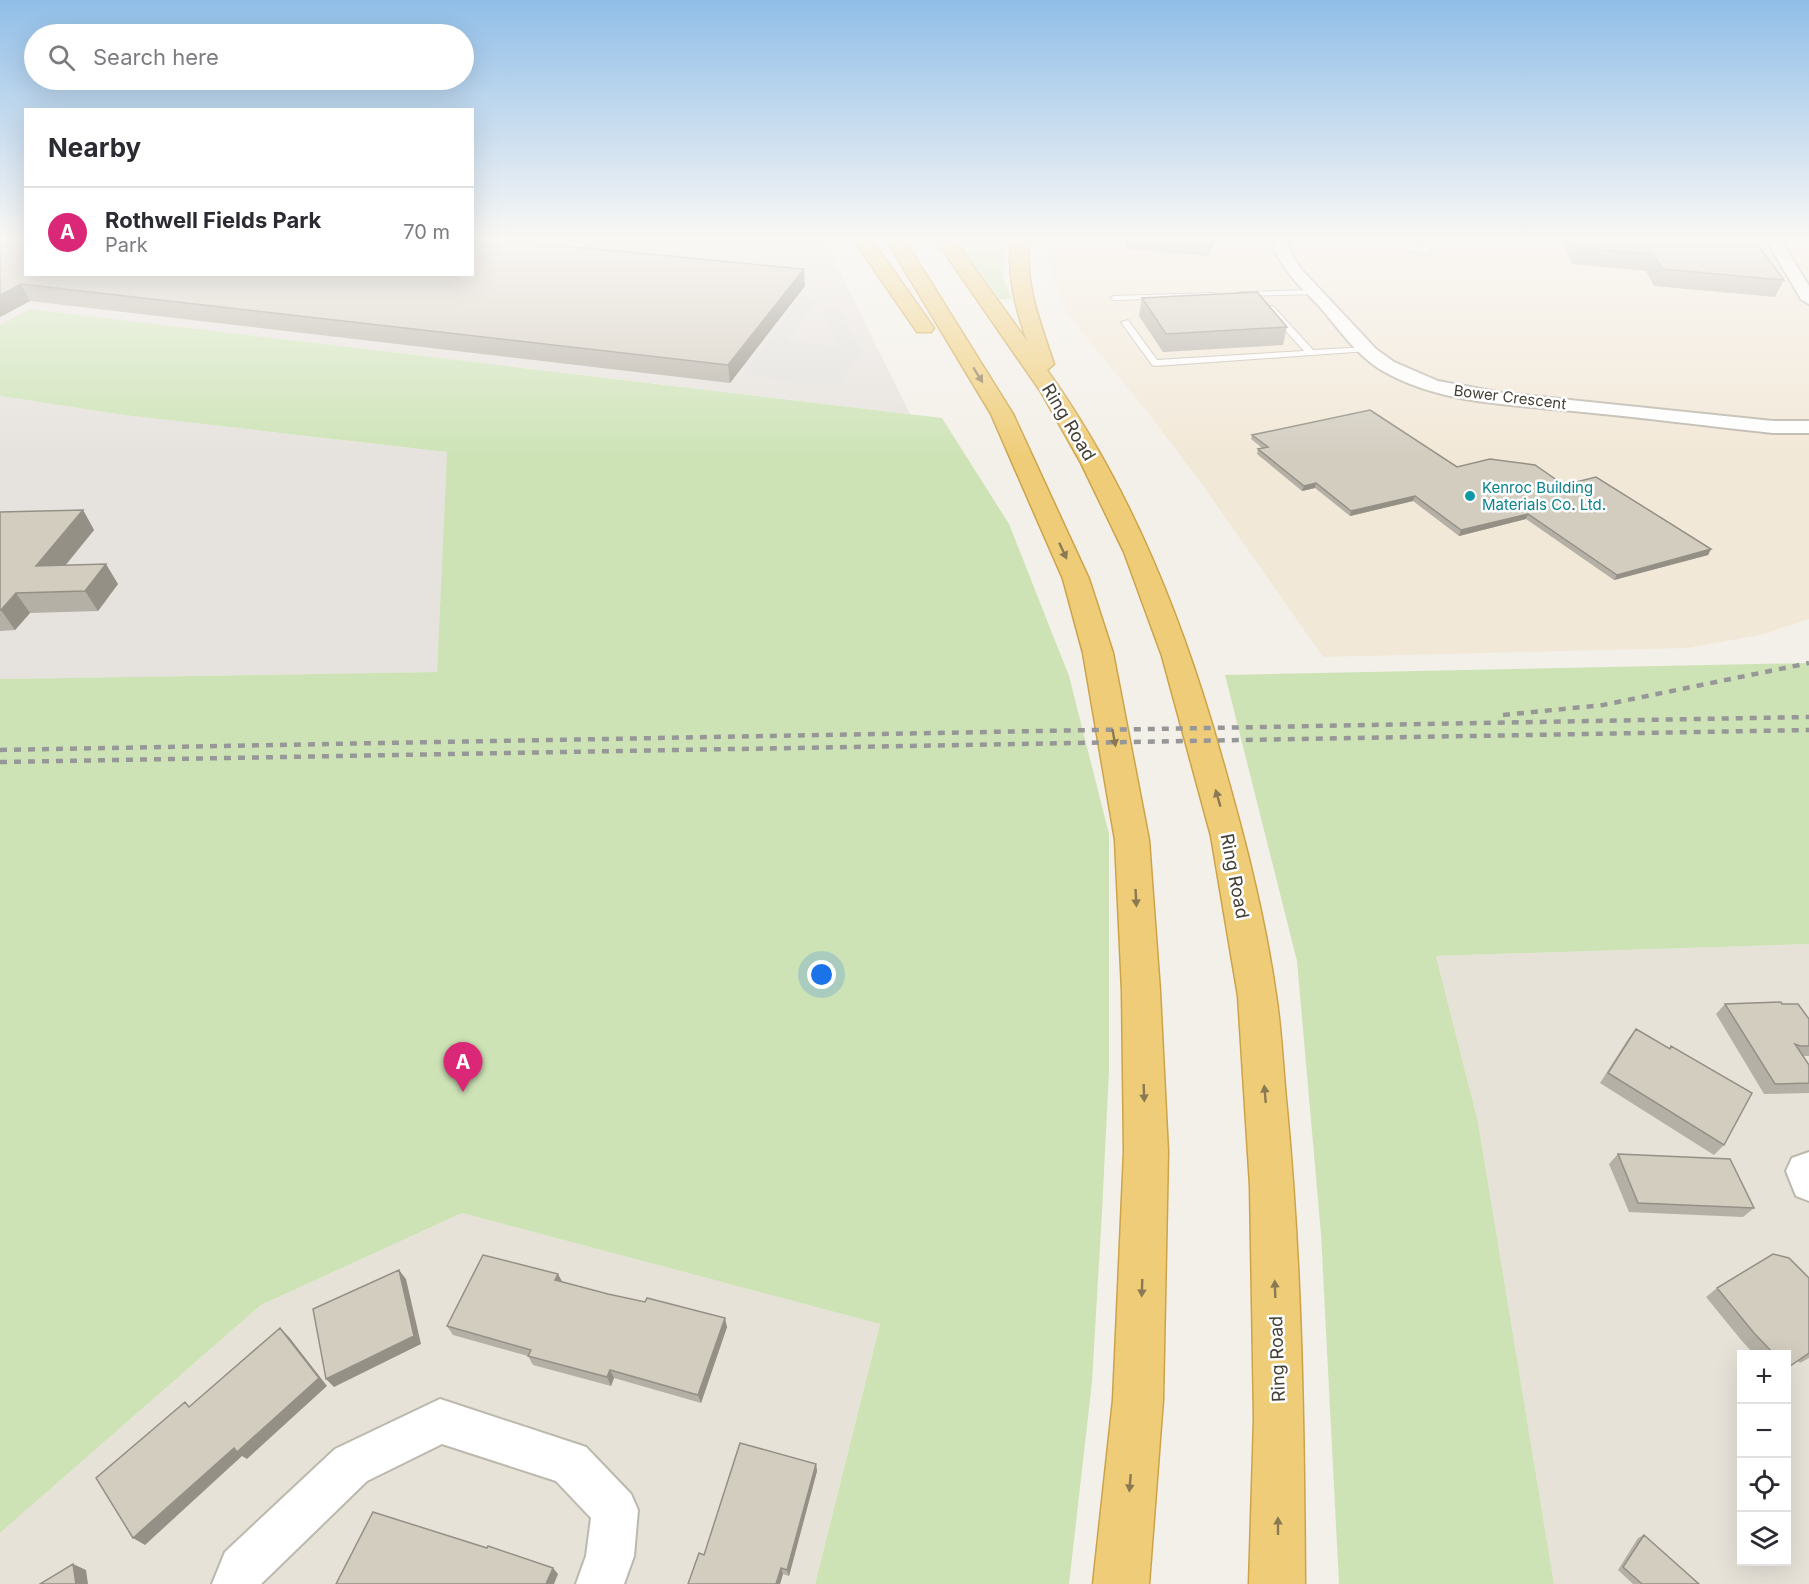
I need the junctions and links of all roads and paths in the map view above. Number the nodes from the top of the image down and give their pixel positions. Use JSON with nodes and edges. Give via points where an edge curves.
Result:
{"nodes":[{"id":1,"x":913,"y":310,"type":"edge"},
{"id":2,"x":938,"y":310,"type":"edge"},
{"id":3,"x":994,"y":310,"type":"edge"},
{"id":4,"x":1027,"y":310,"type":"edge"},
{"id":5,"x":1272,"y":310,"type":"edge"},
{"id":6,"x":1331,"y":310,"type":"edge"},
{"id":7,"x":1125,"y":322,"type":"dead end"},
{"id":8,"x":936,"y":347,"type":"dead end"},
{"id":9,"x":1368,"y":349,"type":"junction"},
{"id":10,"x":1310,"y":352,"type":"junction"},
{"id":11,"x":1052,"y":392,"type":"junction"},
{"id":12,"x":979,"y":415,"type":"dead end"},
{"id":13,"x":1809,"y":427,"type":"edge"},
{"id":14,"x":1048,"y":518,"type":"junction"},
{"id":15,"x":1809,"y":1170,"type":"edge"},
{"id":16,"x":1809,"y":1183,"type":"edge"},
{"id":17,"x":236,"y":1584,"type":"edge"},
{"id":18,"x":600,"y":1584,"type":"edge"},
{"id":19,"x":1121,"y":1584,"type":"edge"},
{"id":20,"x":1277,"y":1584,"type":"edge"}],
"edges":[{"from":1,"to":8,"type":"highway"},
{"from":2,"to":14,"type":"highway","one_way":true,"via":[[1002,414]]},
{"from":3,"to":11,"type":"highway","name":"Ring Road"},
{"from":4,"to":11,"type":"highway"},
{"from":5,"to":10,"type":"lane"},
{"from":6,"to":9,"type":"street","name":"Bower Crescent"},
{"from":7,"to":10,"type":"lane","via":[[1155,363]]},
{"from":9,"to":10,"type":"lane"},
{"from":9,"to":13,"type":"street","name":"Bower Crescent","via":[[1411,379],[1442,388],[1505,398]]},
{"from":20,"to":11,"type":"highway","name":"Ring Road","one_way":true,"via":[[1278,1419],[1272,1186],[1257,996],[1228,836],[1177,656],[1137,552]]},
{"from":12,"to":14,"type":"highway"},
{"from":14,"to":19,"type":"highway","one_way":true,"via":[[1076,579],[1098,653],[1132,840],[1146,1152],[1138,1400]]},
{"from":15,"to":16,"type":"street","via":[[1805,1171]]},
{"from":17,"to":18,"type":"street","via":[[242,1569],[351,1465],[440,1422],[570,1463],[615,1510],[610,1556]]}]}
